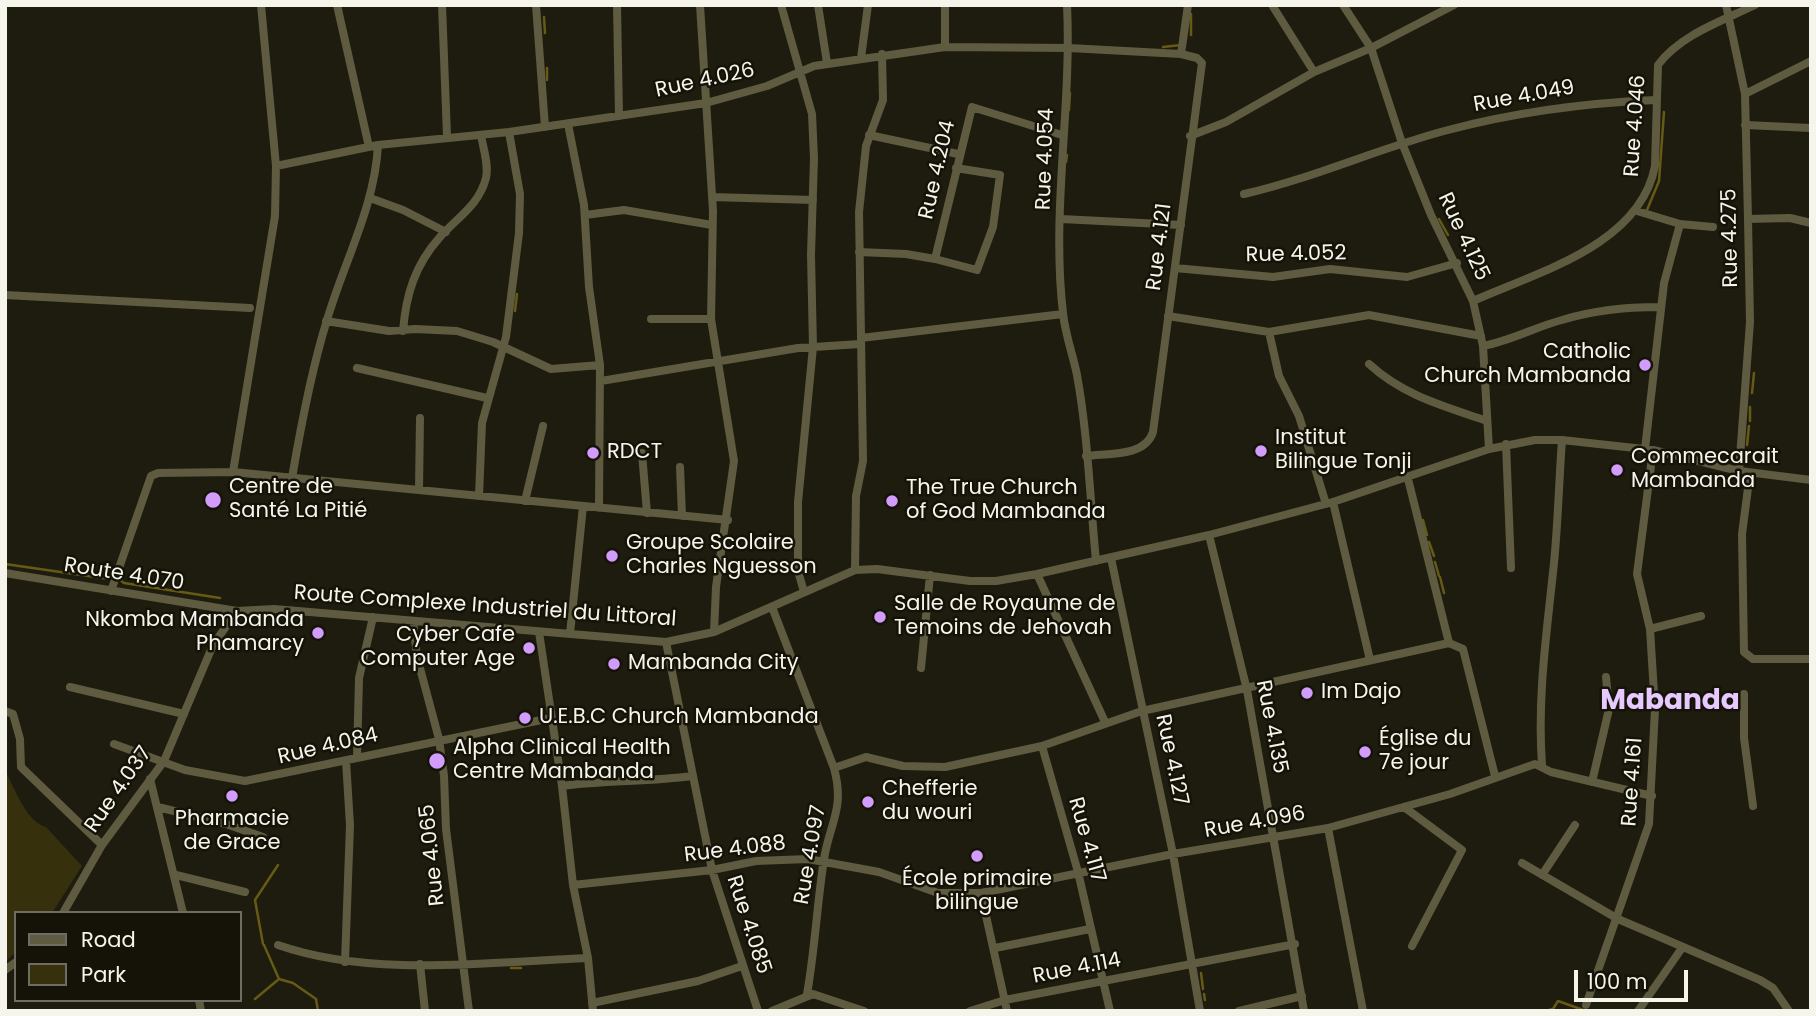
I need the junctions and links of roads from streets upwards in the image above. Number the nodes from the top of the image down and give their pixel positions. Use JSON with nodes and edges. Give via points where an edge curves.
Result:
{"nodes":[{"id":1,"x":261,"y":5,"type":"edge"},
{"id":2,"x":337,"y":5,"type":"edge"},
{"id":3,"x":442,"y":5,"type":"edge"},
{"id":4,"x":536,"y":5,"type":"edge"},
{"id":5,"x":617,"y":5,"type":"edge"},
{"id":6,"x":700,"y":5,"type":"edge"},
{"id":7,"x":781,"y":5,"type":"edge"},
{"id":8,"x":818,"y":5,"type":"edge"},
{"id":9,"x":868,"y":5,"type":"edge"},
{"id":10,"x":945,"y":5,"type":"edge"},
{"id":11,"x":1067,"y":5,"type":"edge"},
{"id":12,"x":1188,"y":5,"type":"edge"},
{"id":13,"x":1272,"y":5,"type":"edge"},
{"id":14,"x":1343,"y":5,"type":"edge"},
{"id":15,"x":1454,"y":5,"type":"edge"},
{"id":16,"x":1727,"y":5,"type":"edge"},
{"id":17,"x":1755,"y":5,"type":"edge"},
{"id":18,"x":1731,"y":17,"type":"junction"},
{"id":19,"x":945,"y":47,"type":"junction"},
{"id":20,"x":1069,"y":48,"type":"junction"},
{"id":21,"x":1371,"y":48,"type":"junction"},
{"id":22,"x":882,"y":54,"type":"junction"},
{"id":23,"x":1181,"y":54,"type":"junction"},
{"id":24,"x":861,"y":58,"type":"junction"},
{"id":25,"x":1811,"y":61,"type":"edge"},
{"id":26,"x":827,"y":63,"type":"junction"},
{"id":27,"x":802,"y":70,"type":"junction"},
{"id":28,"x":1314,"y":72,"type":"junction"},
{"id":29,"x":1745,"y":93,"type":"junction"},
{"id":30,"x":1655,"y":100,"type":"junction"},
{"id":31,"x":706,"y":103,"type":"junction"},
{"id":32,"x":619,"y":116,"type":"junction"},
{"id":33,"x":568,"y":124,"type":"junction"},
{"id":34,"x":1745,"y":125,"type":"junction"},
{"id":35,"x":545,"y":127,"type":"junction"},
{"id":36,"x":1811,"y":128,"type":"edge"},
{"id":37,"x":509,"y":132,"type":"junction"},
{"id":38,"x":481,"y":135,"type":"junction"},
{"id":39,"x":869,"y":135,"type":"junction"},
{"id":40,"x":1062,"y":135,"type":"junction"},
{"id":41,"x":447,"y":136,"type":"junction"},
{"id":42,"x":1189,"y":136,"type":"junction"},
{"id":43,"x":1402,"y":143,"type":"junction"},
{"id":44,"x":373,"y":146,"type":"junction"},
{"id":45,"x":958,"y":154,"type":"junction"},
{"id":46,"x":276,"y":166,"type":"junction"},
{"id":47,"x":956,"y":168,"type":"junction"},
{"id":48,"x":1244,"y":194,"type":"dead end"},
{"id":49,"x":712,"y":197,"type":"junction"},
{"id":50,"x":370,"y":198,"type":"junction"},
{"id":51,"x":813,"y":200,"type":"junction"},
{"id":52,"x":1637,"y":211,"type":"junction"},
{"id":53,"x":585,"y":215,"type":"junction"},
{"id":54,"x":1061,"y":219,"type":"junction"},
{"id":55,"x":1748,"y":219,"type":"junction"},
{"id":56,"x":1811,"y":223,"type":"edge"},
{"id":57,"x":1680,"y":224,"type":"junction"},
{"id":58,"x":712,"y":225,"type":"junction"},
{"id":59,"x":1181,"y":225,"type":"junction"},
{"id":60,"x":1713,"y":227,"type":"dead end"},
{"id":61,"x":446,"y":232,"type":"junction"},
{"id":62,"x":859,"y":252,"type":"junction"},
{"id":63,"x":935,"y":259,"type":"junction"},
{"id":64,"x":1457,"y":263,"type":"junction"},
{"id":65,"x":1175,"y":268,"type":"junction"},
{"id":66,"x":5,"y":295,"type":"edge"},
{"id":67,"x":1473,"y":301,"type":"junction"},
{"id":68,"x":250,"y":307,"type":"dead end"},
{"id":69,"x":1660,"y":307,"type":"junction"},
{"id":70,"x":1063,"y":314,"type":"junction"},
{"id":71,"x":1168,"y":316,"type":"junction"},
{"id":72,"x":651,"y":319,"type":"dead end"},
{"id":73,"x":710,"y":319,"type":"junction"},
{"id":74,"x":326,"y":321,"type":"junction"},
{"id":75,"x":403,"y":331,"type":"junction"},
{"id":76,"x":1269,"y":331,"type":"junction"},
{"id":77,"x":1481,"y":336,"type":"junction"},
{"id":78,"x":860,"y":341,"type":"junction"},
{"id":79,"x":504,"y":346,"type":"junction"},
{"id":80,"x":1483,"y":346,"type":"junction"},
{"id":81,"x":813,"y":347,"type":"junction"},
{"id":82,"x":716,"y":361,"type":"junction"},
{"id":83,"x":1370,"y":364,"type":"dead end"},
{"id":84,"x":600,"y":365,"type":"junction"},
{"id":85,"x":356,"y":368,"type":"dead end"},
{"id":86,"x":601,"y":380,"type":"junction"},
{"id":87,"x":487,"y":398,"type":"junction"},
{"id":88,"x":420,"y":418,"type":"dead end"},
{"id":89,"x":1487,"y":421,"type":"junction"},
{"id":90,"x":543,"y":426,"type":"dead end"},
{"id":91,"x":1562,"y":440,"type":"junction"},
{"id":92,"x":1506,"y":444,"type":"junction"},
{"id":93,"x":1489,"y":449,"type":"junction"},
{"id":94,"x":1649,"y":450,"type":"junction"},
{"id":95,"x":642,"y":453,"type":"dead end"},
{"id":96,"x":1086,"y":456,"type":"junction"},
{"id":97,"x":680,"y":467,"type":"dead end"},
{"id":98,"x":1739,"y":471,"type":"junction"},
{"id":99,"x":233,"y":472,"type":"junction"},
{"id":100,"x":1750,"y":473,"type":"junction"},
{"id":101,"x":292,"y":478,"type":"junction"},
{"id":102,"x":1408,"y":478,"type":"junction"},
{"id":103,"x":1811,"y":481,"type":"edge"},
{"id":104,"x":419,"y":491,"type":"junction"},
{"id":105,"x":479,"y":496,"type":"junction"},
{"id":106,"x":525,"y":501,"type":"junction"},
{"id":107,"x":1330,"y":503,"type":"junction"},
{"id":108,"x":583,"y":506,"type":"junction"},
{"id":109,"x":599,"y":508,"type":"junction"},
{"id":110,"x":647,"y":513,"type":"junction"},
{"id":111,"x":682,"y":516,"type":"junction"},
{"id":112,"x":728,"y":520,"type":"junction"},
{"id":113,"x":1209,"y":535,"type":"junction"},
{"id":114,"x":1111,"y":558,"type":"junction"},
{"id":115,"x":1096,"y":561,"type":"junction"},
{"id":116,"x":1511,"y":568,"type":"dead end"},
{"id":117,"x":855,"y":570,"type":"junction"},
{"id":118,"x":5,"y":573,"type":"edge"},
{"id":119,"x":1037,"y":574,"type":"junction"},
{"id":120,"x":930,"y":575,"type":"junction"},
{"id":121,"x":111,"y":591,"type":"junction"},
{"id":122,"x":804,"y":592,"type":"junction"},
{"id":123,"x":772,"y":607,"type":"junction"},
{"id":124,"x":237,"y":611,"type":"junction"},
{"id":125,"x":1701,"y":616,"type":"dead end"},
{"id":126,"x":373,"y":617,"type":"junction"},
{"id":127,"x":413,"y":621,"type":"junction"},
{"id":128,"x":1650,"y":629,"type":"junction"},
{"id":129,"x":539,"y":632,"type":"junction"},
{"id":130,"x":714,"y":632,"type":"junction"},
{"id":131,"x":570,"y":634,"type":"junction"},
{"id":132,"x":666,"y":642,"type":"junction"},
{"id":133,"x":1450,"y":643,"type":"junction"},
{"id":134,"x":1811,"y":659,"type":"edge"},
{"id":135,"x":1370,"y":660,"type":"junction"},
{"id":136,"x":921,"y":668,"type":"dead end"},
{"id":137,"x":1606,"y":677,"type":"dead end"},
{"id":138,"x":71,"y":687,"type":"dead end"},
{"id":139,"x":1247,"y":690,"type":"junction"},
{"id":140,"x":1744,"y":694,"type":"dead end"},
{"id":141,"x":5,"y":711,"type":"edge"},
{"id":142,"x":1142,"y":712,"type":"junction"},
{"id":143,"x":184,"y":714,"type":"junction"},
{"id":144,"x":551,"y":718,"type":"junction"},
{"id":145,"x":1105,"y":722,"type":"junction"},
{"id":146,"x":439,"y":739,"type":"junction"},
{"id":147,"x":114,"y":744,"type":"dead end"},
{"id":148,"x":1042,"y":746,"type":"junction"},
{"id":149,"x":357,"y":758,"type":"junction"},
{"id":150,"x":164,"y":761,"type":"junction"},
{"id":151,"x":346,"y":761,"type":"junction"},
{"id":152,"x":1542,"y":765,"type":"junction"},
{"id":153,"x":834,"y":768,"type":"junction"},
{"id":154,"x":692,"y":776,"type":"junction"},
{"id":155,"x":1495,"y":776,"type":"junction"},
{"id":156,"x":150,"y":779,"type":"junction"},
{"id":157,"x":1592,"y":782,"type":"junction"},
{"id":158,"x":562,"y":786,"type":"junction"},
{"id":159,"x":1652,"y":796,"type":"junction"},
{"id":160,"x":1753,"y":806,"type":"dead end"},
{"id":161,"x":158,"y":807,"type":"junction"},
{"id":162,"x":1404,"y":807,"type":"junction"},
{"id":163,"x":1574,"y":825,"type":"dead end"},
{"id":164,"x":1328,"y":828,"type":"junction"},
{"id":165,"x":1273,"y":836,"type":"junction"},
{"id":166,"x":262,"y":837,"type":"dead end"},
{"id":167,"x":102,"y":845,"type":"junction"},
{"id":168,"x":1173,"y":854,"type":"junction"},
{"id":169,"x":824,"y":861,"type":"junction"},
{"id":170,"x":1522,"y":863,"type":"dead end"},
{"id":171,"x":712,"y":870,"type":"junction"},
{"id":172,"x":1078,"y":872,"type":"junction"},
{"id":173,"x":1542,"y":874,"type":"junction"},
{"id":174,"x":176,"y":875,"type":"junction"},
{"id":175,"x":573,"y":885,"type":"junction"},
{"id":176,"x":245,"y":892,"type":"dead end"},
{"id":177,"x":981,"y":893,"type":"junction"},
{"id":178,"x":64,"y":911,"type":"edge"},
{"id":179,"x":183,"y":911,"type":"edge"},
{"id":180,"x":1618,"y":919,"type":"junction"},
{"id":181,"x":1090,"y":929,"type":"junction"},
{"id":182,"x":1295,"y":944,"type":"junction"},
{"id":183,"x":278,"y":945,"type":"dead end"},
{"id":184,"x":1412,"y":946,"type":"dead end"},
{"id":185,"x":995,"y":948,"type":"junction"},
{"id":186,"x":1682,"y":948,"type":"junction"},
{"id":187,"x":589,"y":958,"type":"junction"},
{"id":188,"x":345,"y":962,"type":"junction"},
{"id":189,"x":464,"y":962,"type":"junction"},
{"id":190,"x":420,"y":964,"type":"junction"},
{"id":191,"x":1191,"y":965,"type":"junction"},
{"id":192,"x":742,"y":966,"type":"junction"},
{"id":193,"x":1101,"y":982,"type":"junction"},
{"id":194,"x":807,"y":994,"type":"junction"},
{"id":195,"x":1302,"y":996,"type":"junction"},
{"id":196,"x":1005,"y":1000,"type":"junction"},
{"id":197,"x":1586,"y":1005,"type":"dead end"},
{"id":198,"x":592,"y":1007,"type":"edge"},
{"id":199,"x":425,"y":1011,"type":"edge"},
{"id":200,"x":469,"y":1011,"type":"edge"},
{"id":201,"x":758,"y":1011,"type":"edge"},
{"id":202,"x":772,"y":1011,"type":"edge"},
{"id":203,"x":864,"y":1011,"type":"edge"},
{"id":204,"x":970,"y":1011,"type":"edge"},
{"id":205,"x":1007,"y":1011,"type":"edge"},
{"id":206,"x":1110,"y":1011,"type":"edge"},
{"id":207,"x":1200,"y":1011,"type":"edge"},
{"id":208,"x":1239,"y":1011,"type":"edge"},
{"id":209,"x":1304,"y":1011,"type":"edge"},
{"id":210,"x":1363,"y":1011,"type":"edge"},
{"id":211,"x":1638,"y":1011,"type":"edge"},
{"id":212,"x":1789,"y":1011,"type":"edge"}],
"edges":[{"from":1,"to":46,"type":"street"},
{"from":2,"to":44,"type":"street"},
{"from":3,"to":41,"type":"street"},
{"from":4,"to":35,"type":"street"},
{"from":5,"to":32,"type":"street"},
{"from":6,"to":31,"type":"street"},
{"from":7,"to":27,"type":"street"},
{"from":8,"to":26,"type":"street"},
{"from":9,"to":24,"type":"street"},
{"from":10,"to":19,"type":"street"},
{"from":11,"to":20,"type":"street","name":"Rue 4.054"},
{"from":12,"to":23,"type":"street"},
{"from":13,"to":28,"type":"street"},
{"from":14,"to":21,"type":"street","name":"Rue 4.125"},
{"from":15,"to":21,"type":"street"},
{"from":16,"to":18,"type":"street","name":"Rue 4.275"},
{"from":17,"to":18,"type":"street","name":"Rue 4.046"},
{"from":18,"to":29,"type":"street","name":"Rue 4.275"},
{"from":18,"to":30,"type":"street","name":"Rue 4.046","via":[[1666,54],[1658,65]]},
{"from":19,"to":20,"type":"street","name":"Rue 4.026"},
{"from":19,"to":22,"type":"street","name":"Rue 4.026"},
{"from":20,"to":23,"type":"street","name":"Rue 4.026"},
{"from":20,"to":40,"type":"street","name":"Rue 4.054"},
{"from":21,"to":28,"type":"street"},
{"from":21,"to":43,"type":"street","name":"Rue 4.125"},
{"from":22,"to":24,"type":"street","name":"Rue 4.026"},
{"from":22,"to":39,"type":"street","via":[[883,100]]},
{"from":23,"to":42,"type":"street","name":"Rue 4.121","via":[[1202,63]]},
{"from":24,"to":26,"type":"street","name":"Rue 4.026"},
{"from":25,"to":29,"type":"street"},
{"from":26,"to":27,"type":"street","name":"Rue 4.026"},
{"from":27,"to":31,"type":"street","name":"Rue 4.026","via":[[767,86]]},
{"from":27,"to":51,"type":"street","via":[[812,114]]},
{"from":28,"to":42,"type":"street","via":[[1226,122]]},
{"from":29,"to":34,"type":"street","name":"Rue 4.275"},
{"from":30,"to":43,"type":"street","name":"Rue 4.049","via":[[1578,105],[1450,129]]},
{"from":30,"to":52,"type":"street","name":"Rue 4.046","via":[[1653,180]]},
{"from":31,"to":32,"type":"street","name":"Rue 4.026"},
{"from":31,"to":49,"type":"street"},
{"from":32,"to":33,"type":"street","name":"Rue 4.026"},
{"from":33,"to":35,"type":"street","name":"Rue 4.026"},
{"from":33,"to":53,"type":"street"},
{"from":34,"to":36,"type":"street"},
{"from":34,"to":55,"type":"street","name":"Rue 4.275"},
{"from":35,"to":37,"type":"street","name":"Rue 4.026"},
{"from":37,"to":38,"type":"street","name":"Rue 4.026"},
{"from":37,"to":79,"type":"street","via":[[520,213]]},
{"from":38,"to":41,"type":"street","name":"Rue 4.026"},
{"from":38,"to":61,"type":"street","via":[[487,167],[482,190]]},
{"from":39,"to":45,"type":"street"},
{"from":39,"to":62,"type":"street"},
{"from":40,"to":45,"type":"street","name":"Rue 4.204","via":[[974,107]]},
{"from":40,"to":54,"type":"street","name":"Rue 4.054"},
{"from":41,"to":44,"type":"street","name":"Rue 4.026"},
{"from":42,"to":59,"type":"street","name":"Rue 4.121"},
{"from":43,"to":48,"type":"street","name":"Rue 4.049","via":[[1327,172]]},
{"from":43,"to":64,"type":"street","name":"Rue 4.125","via":[[1431,215]]},
{"from":44,"to":46,"type":"street","name":"Rue 4.026"},
{"from":44,"to":50,"type":"street","via":[[377,172]]},
{"from":45,"to":47,"type":"street","name":"Rue 4.204"},
{"from":46,"to":99,"type":"street","via":[[275,216]]},
{"from":47,"to":63,"type":"street","name":"Rue 4.204"},
{"from":47,"to":63,"type":"street","via":[[1000,175],[993,227],[977,270]]},
{"from":49,"to":51,"type":"street"},
{"from":49,"to":58,"type":"street"},
{"from":50,"to":61,"type":"street"},
{"from":50,"to":74,"type":"street"},
{"from":51,"to":81,"type":"street"},
{"from":52,"to":57,"type":"street"},
{"from":52,"to":67,"type":"street","name":"Rue 4.046","via":[[1617,231],[1586,250]]},
{"from":53,"to":58,"type":"street","via":[[624,210]]},
{"from":53,"to":84,"type":"street"},
{"from":54,"to":59,"type":"street"},
{"from":54,"to":70,"type":"street","name":"Rue 4.054"},
{"from":55,"to":56,"type":"street","via":[[1790,218]]},
{"from":55,"to":98,"type":"street","name":"Rue 4.275","via":[[1750,322]]},
{"from":57,"to":60,"type":"street"},
{"from":57,"to":69,"type":"street","name":"Rue 4.161"},
{"from":58,"to":73,"type":"street"},
{"from":59,"to":65,"type":"street","name":"Rue 4.121"},
{"from":61,"to":75,"type":"street","via":[[426,255],[407,292]]},
{"from":62,"to":63,"type":"street"},
{"from":62,"to":78,"type":"street"},
{"from":64,"to":65,"type":"street","name":"Rue 4.052","via":[[1407,277],[1330,269],[1273,277]]},
{"from":64,"to":67,"type":"street","name":"Rue 4.125"},
{"from":65,"to":71,"type":"street","name":"Rue 4.121"},
{"from":66,"to":68,"type":"street"},
{"from":67,"to":77,"type":"street","name":"Rue 4.125"},
{"from":69,"to":80,"type":"street","via":[[1623,307],[1563,319]]},
{"from":69,"to":94,"type":"street","name":"Rue 4.161"},
{"from":70,"to":78,"type":"street"},
{"from":70,"to":96,"type":"street","name":"Rue 4.054","via":[[1077,376]]},
{"from":71,"to":76,"type":"street"},
{"from":71,"to":96,"type":"street","name":"Rue 4.121","via":[[1150,443],[1140,449]]},
{"from":72,"to":73,"type":"street"},
{"from":73,"to":82,"type":"street"},
{"from":74,"to":75,"type":"street"},
{"from":74,"to":101,"type":"street"},
{"from":75,"to":79,"type":"street","via":[[457,331]]},
{"from":76,"to":77,"type":"street","via":[[1369,315]]},
{"from":76,"to":107,"type":"street","via":[[1279,376],[1299,416]]},
{"from":77,"to":80,"type":"street","name":"Rue 4.125"},
{"from":78,"to":81,"type":"street"},
{"from":78,"to":117,"type":"street","via":[[863,461],[856,496]]},
{"from":79,"to":84,"type":"street","via":[[551,369]]},
{"from":79,"to":87,"type":"street"},
{"from":80,"to":89,"type":"street","name":"Rue 4.125"},
{"from":81,"to":82,"type":"street"},
{"from":81,"to":122,"type":"street","via":[[798,502],[797,571]]},
{"from":82,"to":86,"type":"street"},
{"from":82,"to":112,"type":"street","via":[[734,461]]},
{"from":83,"to":89,"type":"street","via":[[1389,383],[1412,395]]},
{"from":84,"to":86,"type":"street"},
{"from":85,"to":87,"type":"street"},
{"from":86,"to":109,"type":"street"},
{"from":87,"to":105,"type":"street"},
{"from":88,"to":104,"type":"street"},
{"from":89,"to":93,"type":"street","name":"Rue 4.125"},
{"from":90,"to":106,"type":"street"},
{"from":91,"to":92,"type":"street"},
{"from":91,"to":94,"type":"street"},
{"from":91,"to":152,"type":"street","via":[[1539,699]]},
{"from":92,"to":93,"type":"street"},
{"from":92,"to":116,"type":"street"},
{"from":93,"to":102,"type":"street"},
{"from":94,"to":98,"type":"street"},
{"from":94,"to":128,"type":"street","name":"Rue 4.161","via":[[1637,574]]},
{"from":95,"to":110,"type":"street"},
{"from":96,"to":115,"type":"street","name":"Rue 4.054"},
{"from":97,"to":111,"type":"street"},
{"from":98,"to":100,"type":"street"},
{"from":99,"to":101,"type":"street"},
{"from":99,"to":121,"type":"street","via":[[151,476]]},
{"from":100,"to":103,"type":"street"},
{"from":100,"to":134,"type":"street","via":[[1742,534],[1744,652],[1753,659]]},
{"from":101,"to":104,"type":"street"},
{"from":102,"to":107,"type":"street"},
{"from":102,"to":133,"type":"street"},
{"from":104,"to":105,"type":"street"},
{"from":105,"to":106,"type":"street"},
{"from":106,"to":108,"type":"street"},
{"from":107,"to":113,"type":"street"},
{"from":107,"to":135,"type":"street"},
{"from":108,"to":109,"type":"street"},
{"from":108,"to":131,"type":"street"},
{"from":109,"to":110,"type":"street"},
{"from":110,"to":111,"type":"street"},
{"from":111,"to":112,"type":"street"},
{"from":112,"to":130,"type":"street","via":[[716,587]]},
{"from":113,"to":114,"type":"street"},
{"from":113,"to":139,"type":"street","name":"Rue 4.135"},
{"from":114,"to":115,"type":"street"},
{"from":114,"to":142,"type":"street","name":"Rue 4.127"},
{"from":115,"to":119,"type":"street"},
{"from":117,"to":120,"type":"street"},
{"from":117,"to":122,"type":"street","name":"Route Complexe Industriel du Littoral"},
{"from":118,"to":121,"type":"street","name":"Route 4.070"},
{"from":119,"to":120,"type":"street","via":[[996,581]]},
{"from":119,"to":145,"type":"street"},
{"from":120,"to":136,"type":"street"},
{"from":121,"to":124,"type":"street","name":"Route 4.070"},
{"from":122,"to":123,"type":"street","name":"Route Complexe Industriel du Littoral"},
{"from":123,"to":130,"type":"street","name":"Route Complexe Industriel du Littoral"},
{"from":123,"to":153,"type":"street","name":"Rue 4.097"},
{"from":124,"to":126,"type":"street","name":"Route Complexe Industriel du Littoral","via":[[274,609]]},
{"from":124,"to":143,"type":"street","name":"Rue 4.037","via":[[213,645]]},
{"from":125,"to":128,"type":"street"},
{"from":126,"to":127,"type":"street","name":"Route Complexe Industriel du Littoral"},
{"from":126,"to":149,"type":"street","via":[[359,678]]},
{"from":127,"to":129,"type":"street","name":"Route Complexe Industriel du Littoral"},
{"from":127,"to":146,"type":"street","name":"Rue 4.065","via":[[416,657]]},
{"from":128,"to":159,"type":"street","name":"Rue 4.161","via":[[1655,709]]},
{"from":129,"to":131,"type":"street","name":"Route Complexe Industriel du Littoral"},
{"from":129,"to":144,"type":"street"},
{"from":130,"to":132,"type":"street","name":"Route Complexe Industriel du Littoral"},
{"from":131,"to":132,"type":"street","name":"Route Complexe Industriel du Littoral"},
{"from":132,"to":154,"type":"street","name":"Rue 4.085"},
{"from":133,"to":135,"type":"street"},
{"from":133,"to":155,"type":"street","via":[[1463,649]]},
{"from":135,"to":139,"type":"street"},
{"from":137,"to":157,"type":"street","via":[[1609,709]]},
{"from":138,"to":143,"type":"street"},
{"from":139,"to":142,"type":"street"},
{"from":139,"to":165,"type":"street","name":"Rue 4.135"},
{"from":140,"to":160,"type":"street","via":[[1744,738]]},
{"from":141,"to":167,"type":"street","via":[[13,714],[21,767]]},
{"from":142,"to":145,"type":"street"},
{"from":142,"to":168,"type":"street","name":"Rue 4.127"},
{"from":143,"to":150,"type":"street","name":"Rue 4.037"},
{"from":144,"to":146,"type":"street","name":"Rue 4.084"},
{"from":144,"to":158,"type":"street"},
{"from":145,"to":148,"type":"street"},
{"from":146,"to":149,"type":"street","name":"Rue 4.084"},
{"from":146,"to":189,"type":"street","name":"Rue 4.065"},
{"from":147,"to":150,"type":"street","name":"Rue 4.084"},
{"from":148,"to":153,"type":"street","via":[[945,767],[903,766],[866,757]]},
{"from":148,"to":172,"type":"street","name":"Rue 4.117"},
{"from":149,"to":151,"type":"street","name":"Rue 4.084"},
{"from":150,"to":151,"type":"street","name":"Rue 4.084","via":[[219,779],[245,781]]},
{"from":150,"to":156,"type":"street","name":"Rue 4.037"},
{"from":151,"to":188,"type":"street","via":[[350,825]]},
{"from":152,"to":155,"type":"street","name":"Rue 4.096"},
{"from":152,"to":157,"type":"street","via":[[1551,772]]},
{"from":153,"to":169,"type":"street","name":"Rue 4.097","via":[[839,806]]},
{"from":154,"to":158,"type":"street"},
{"from":154,"to":171,"type":"street","name":"Rue 4.085"},
{"from":155,"to":162,"type":"street","name":"Rue 4.096"},
{"from":156,"to":161,"type":"street"},
{"from":156,"to":167,"type":"street","name":"Rue 4.037"},
{"from":157,"to":159,"type":"street"},
{"from":158,"to":175,"type":"street"},
{"from":159,"to":180,"type":"street","name":"Rue 4.161","via":[[1648,834]]},
{"from":161,"to":166,"type":"street"},
{"from":161,"to":174,"type":"street"},
{"from":162,"to":164,"type":"street","name":"Rue 4.096"},
{"from":162,"to":184,"type":"street","via":[[1462,850]]},
{"from":163,"to":173,"type":"street"},
{"from":164,"to":165,"type":"street","name":"Rue 4.096"},
{"from":164,"to":210,"type":"street"},
{"from":165,"to":168,"type":"street","name":"Rue 4.096"},
{"from":165,"to":182,"type":"street","name":"Rue 4.135"},
{"from":167,"to":178,"type":"street","name":"Rue 4.037"},
{"from":168,"to":172,"type":"street","name":"Rue 4.096"},
{"from":168,"to":191,"type":"street","name":"Rue 4.127"},
{"from":169,"to":171,"type":"street","name":"Rue 4.088","via":[[756,862]]},
{"from":169,"to":177,"type":"street","name":"Rue 4.088","via":[[939,893]]},
{"from":169,"to":194,"type":"street","name":"Rue 4.097"},
{"from":170,"to":173,"type":"street"},
{"from":171,"to":175,"type":"street","name":"Rue 4.088"},
{"from":171,"to":192,"type":"street","name":"Rue 4.085"},
{"from":172,"to":177,"type":"street","name":"Rue 4.096"},
{"from":172,"to":181,"type":"street","name":"Rue 4.117"},
{"from":173,"to":180,"type":"street"},
{"from":174,"to":176,"type":"street"},
{"from":174,"to":179,"type":"street"},
{"from":175,"to":187,"type":"street"},
{"from":177,"to":185,"type":"street"},
{"from":180,"to":186,"type":"street"},
{"from":180,"to":197,"type":"street","name":"Rue 4.161"},
{"from":181,"to":185,"type":"street"},
{"from":181,"to":193,"type":"street","name":"Rue 4.117"},
{"from":182,"to":191,"type":"street","name":"Rue 4.114"},
{"from":182,"to":195,"type":"street","name":"Rue 4.135"},
{"from":183,"to":188,"type":"street"},
{"from":185,"to":196,"type":"street"},
{"from":186,"to":211,"type":"street"},
{"from":186,"to":212,"type":"street","via":[[1760,980],[1773,988]]},
{"from":187,"to":189,"type":"street"},
{"from":187,"to":198,"type":"street"},
{"from":188,"to":190,"type":"street"},
{"from":189,"to":190,"type":"street"},
{"from":189,"to":200,"type":"street","name":"Rue 4.065"},
{"from":190,"to":199,"type":"street"},
{"from":191,"to":193,"type":"street","name":"Rue 4.114"},
{"from":191,"to":207,"type":"street","name":"Rue 4.127"},
{"from":192,"to":198,"type":"street"},
{"from":192,"to":201,"type":"street","name":"Rue 4.085"},
{"from":193,"to":196,"type":"street","name":"Rue 4.114"},
{"from":193,"to":206,"type":"street","name":"Rue 4.117"},
{"from":194,"to":202,"type":"street"},
{"from":194,"to":203,"type":"street"},
{"from":195,"to":208,"type":"street"},
{"from":195,"to":209,"type":"street","name":"Rue 4.135"},
{"from":196,"to":204,"type":"street","name":"Rue 4.114"},
{"from":196,"to":205,"type":"street"}]}
